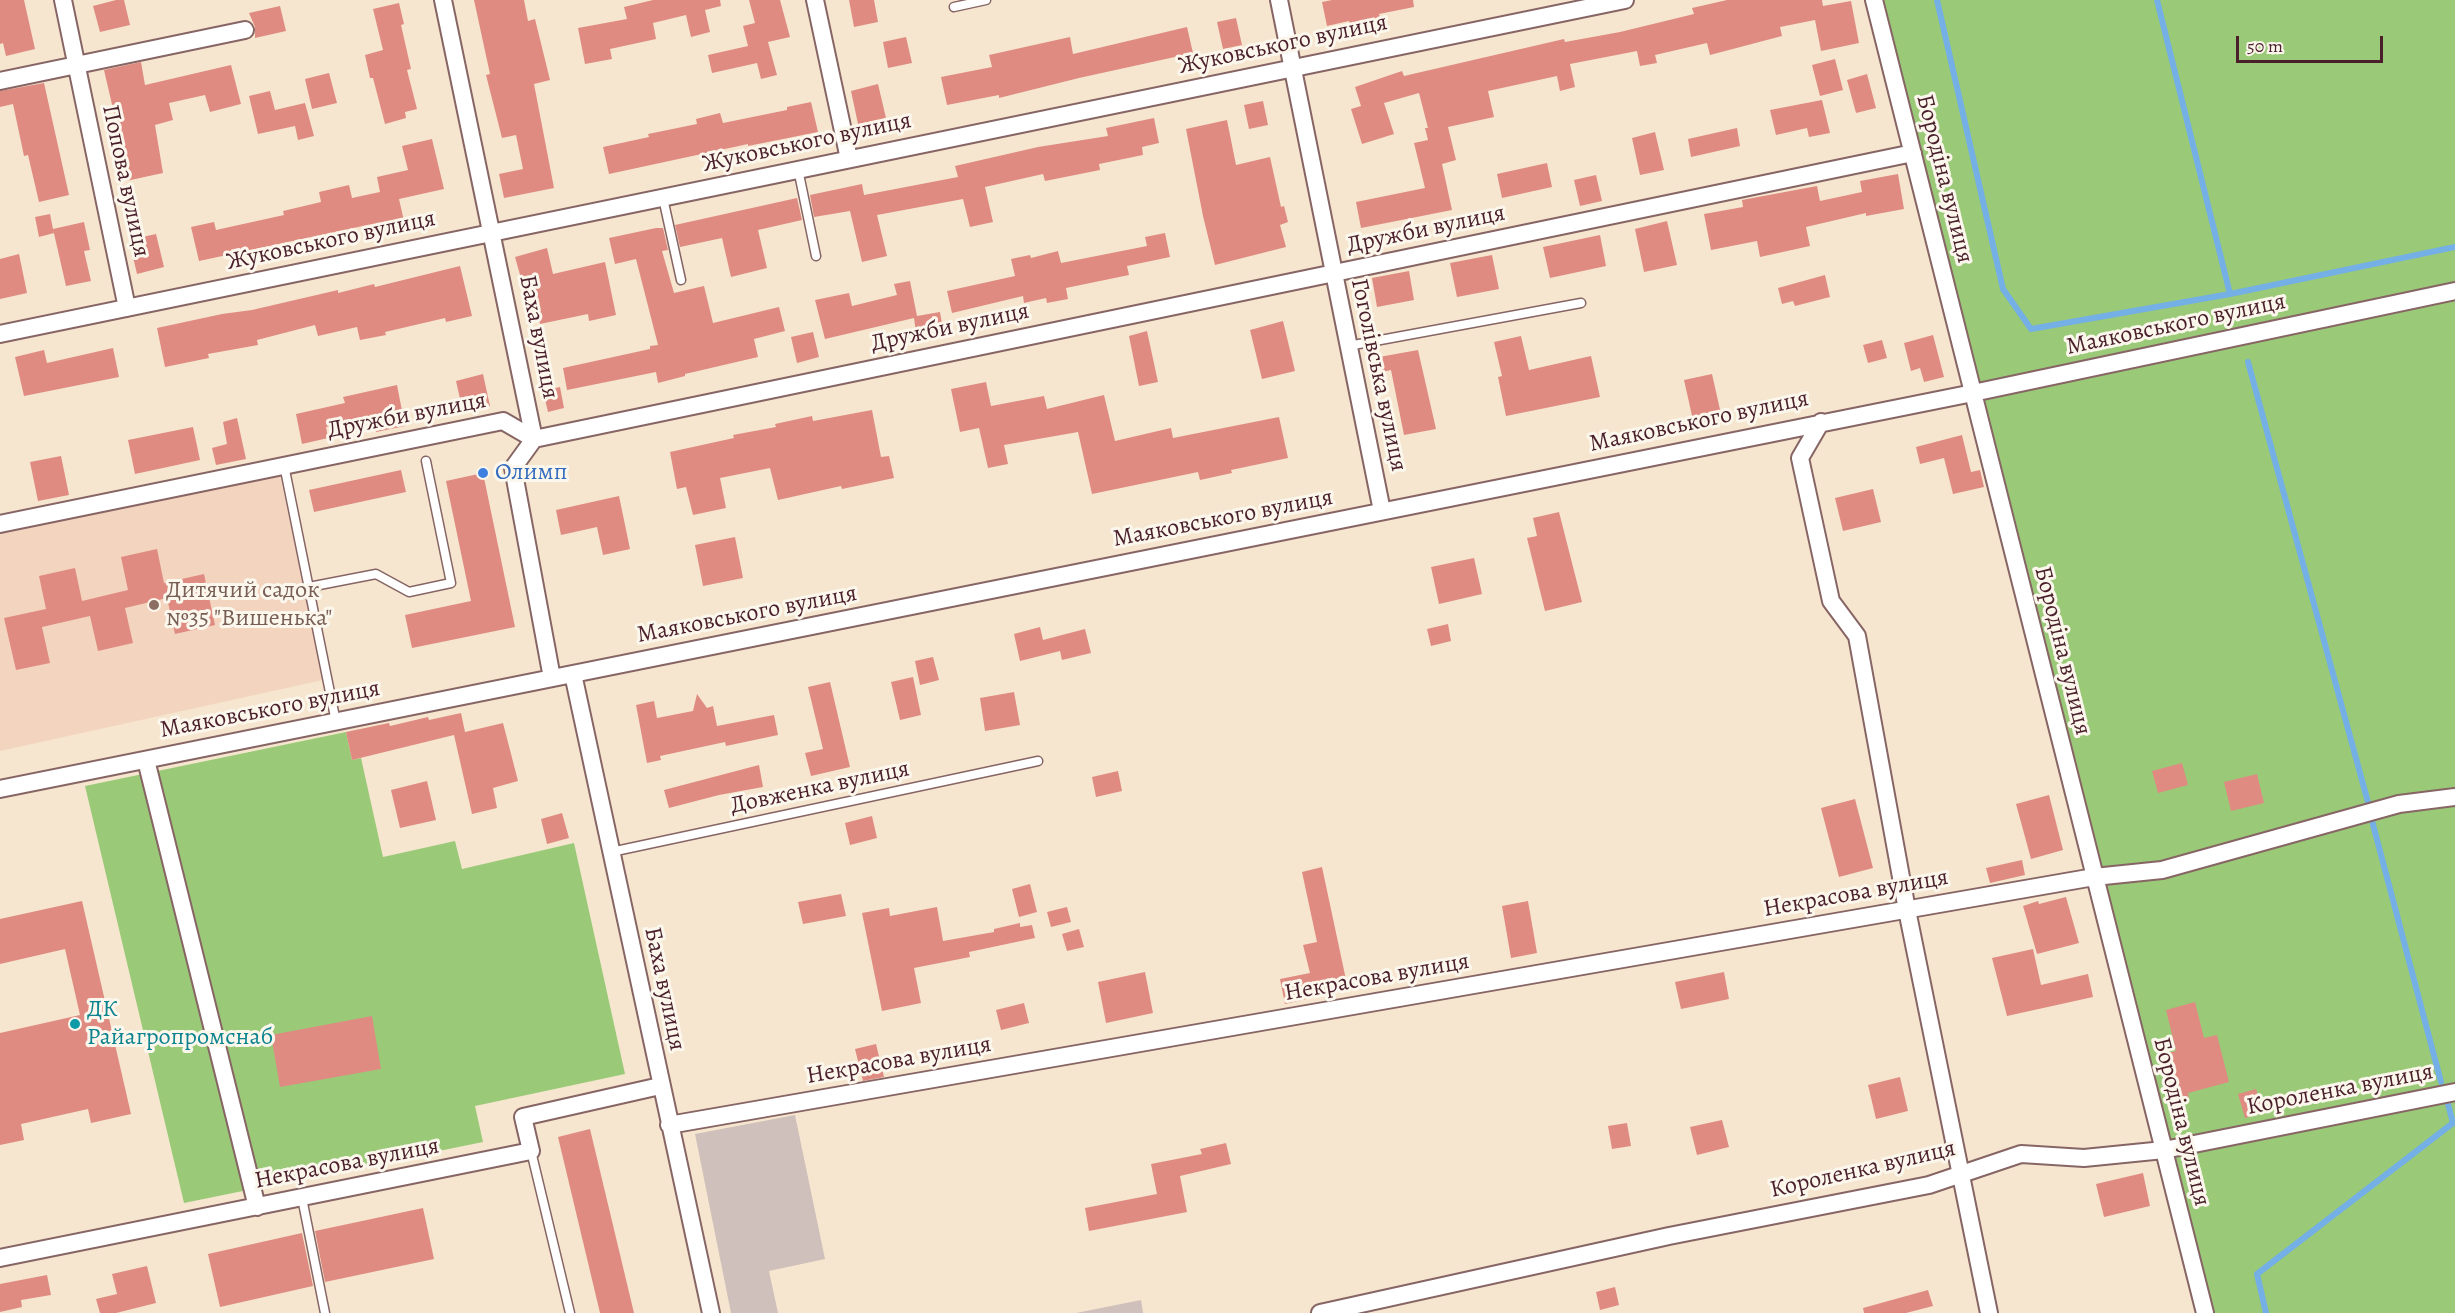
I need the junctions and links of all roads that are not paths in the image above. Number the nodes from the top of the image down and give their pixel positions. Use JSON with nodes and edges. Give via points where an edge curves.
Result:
{"nodes":[{"id":1,"x":63,"y":0,"type":"edge"},
{"id":2,"x":442,"y":0,"type":"edge"},
{"id":3,"x":815,"y":0,"type":"edge"},
{"id":4,"x":986,"y":0,"type":"edge"},
{"id":5,"x":1279,"y":0,"type":"edge"},
{"id":6,"x":1625,"y":0,"type":"edge"},
{"id":7,"x":1874,"y":0,"type":"edge"},
{"id":8,"x":1590,"y":3,"type":"edge"},
{"id":9,"x":954,"y":7,"type":"dead end"},
{"id":10,"x":245,"y":30,"type":"dead end"},
{"id":11,"x":76,"y":64,"type":"junction"},
{"id":12,"x":1293,"y":68,"type":"junction"},
{"id":13,"x":0,"y":81,"type":"edge"},
{"id":14,"x":1913,"y":153,"type":"junction"},
{"id":15,"x":849,"y":159,"type":"junction"},
{"id":16,"x":798,"y":170,"type":"junction"},
{"id":17,"x":663,"y":198,"type":"junction"},
{"id":18,"x":492,"y":233,"type":"junction"},
{"id":19,"x":816,"y":256,"type":"dead end"},
{"id":20,"x":1333,"y":273,"type":"junction"},
{"id":21,"x":681,"y":280,"type":"dead end"},
{"id":22,"x":2455,"y":291,"type":"edge"},
{"id":23,"x":1581,"y":303,"type":"dead end"},
{"id":24,"x":127,"y":308,"type":"junction"},
{"id":25,"x":0,"y":334,"type":"edge"},
{"id":26,"x":1348,"y":346,"type":"junction"},
{"id":27,"x":1973,"y":393,"type":"junction"},
{"id":28,"x":1821,"y":422,"type":"junction"},
{"id":29,"x":534,"y":439,"type":"junction"},
{"id":30,"x":426,"y":461,"type":"dead end"},
{"id":31,"x":284,"y":465,"type":"junction"},
{"id":32,"x":1382,"y":511,"type":"junction"},
{"id":33,"x":0,"y":524,"type":"edge"},
{"id":34,"x":309,"y":587,"type":"junction"},
{"id":35,"x":573,"y":674,"type":"junction"},
{"id":36,"x":552,"y":678,"type":"junction"},
{"id":37,"x":336,"y":722,"type":"junction"},
{"id":38,"x":146,"y":760,"type":"junction"},
{"id":39,"x":1038,"y":761,"type":"dead end"},
{"id":40,"x":0,"y":789,"type":"edge"},
{"id":41,"x":2455,"y":797,"type":"edge"},
{"id":42,"x":611,"y":852,"type":"junction"},
{"id":43,"x":2094,"y":877,"type":"junction"},
{"id":44,"x":1907,"y":910,"type":"junction"},
{"id":45,"x":660,"y":1086,"type":"junction"},
{"id":46,"x":2455,"y":1092,"type":"edge"},
{"id":47,"x":669,"y":1125,"type":"junction"},
{"id":48,"x":2164,"y":1150,"type":"junction"},
{"id":49,"x":531,"y":1151,"type":"junction"},
{"id":50,"x":1962,"y":1174,"type":"junction"},
{"id":51,"x":302,"y":1198,"type":"junction"},
{"id":52,"x":256,"y":1207,"type":"junction"},
{"id":53,"x":0,"y":1258,"type":"edge"},
{"id":54,"x":325,"y":1313,"type":"edge"},
{"id":55,"x":570,"y":1313,"type":"edge"},
{"id":56,"x":711,"y":1313,"type":"edge"},
{"id":57,"x":1320,"y":1313,"type":"edge"},
{"id":58,"x":1989,"y":1313,"type":"edge"},
{"id":59,"x":2205,"y":1313,"type":"edge"}],
"edges":[{"from":1,"to":11,"type":"street","name":"Попова вулиця"},
{"from":2,"to":18,"type":"street","name":"Баха вулиця"},
{"from":3,"to":15,"type":"street"},
{"from":4,"to":9,"type":"lane"},
{"from":5,"to":12,"type":"street","name":"Гоголівська вулиця"},
{"from":6,"to":8,"type":"street","name":"Жуковського вулиця"},
{"from":7,"to":14,"type":"street","name":"Бородіна вулиця"},
{"from":8,"to":12,"type":"street","name":"Жуковського вулиця"},
{"from":10,"to":11,"type":"street"},
{"from":11,"to":13,"type":"street"},
{"from":11,"to":24,"type":"street","name":"Попова вулиця"},
{"from":12,"to":15,"type":"street","name":"Жуковського вулиця"},
{"from":12,"to":20,"type":"street","name":"Гоголівська вулиця"},
{"from":14,"to":20,"type":"street","name":"Дружби вулиця"},
{"from":14,"to":27,"type":"street","name":"Бородіна вулиця"},
{"from":15,"to":16,"type":"street","name":"Жуковського вулиця"},
{"from":16,"to":17,"type":"street","name":"Жуковського вулиця"},
{"from":16,"to":19,"type":"lane"},
{"from":17,"to":18,"type":"street","name":"Жуковського вулиця"},
{"from":17,"to":21,"type":"lane"},
{"from":18,"to":24,"type":"street","name":"Жуковського вулиця"},
{"from":18,"to":29,"type":"street","name":"Баха вулиця"},
{"from":20,"to":26,"type":"street","name":"Гоголівська вулиця"},
{"from":20,"to":29,"type":"street","name":"Дружби вулиця"},
{"from":22,"to":27,"type":"street","name":"Маяковського вулиця"},
{"from":23,"to":26,"type":"lane"},
{"from":24,"to":25,"type":"street","name":"Жуковського вулиця"},
{"from":26,"to":32,"type":"street","name":"Гоголівська вулиця"},
{"from":27,"to":28,"type":"street","name":"Маяковського вулиця"},
{"from":27,"to":43,"type":"street","name":"Бородіна вулиця"},
{"from":28,"to":32,"type":"street","name":"Маяковського вулиця"},
{"from":28,"to":44,"type":"street","via":[[1800,458],[1831,600],[1857,636]]},
{"from":29,"to":31,"type":"street","name":"Дружби вулиця","via":[[503,421]]},
{"from":29,"to":36,"type":"street","via":[[513,468]]},
{"from":30,"to":34,"type":"lane","via":[[451,583],[409,592],[376,574]]},
{"from":31,"to":33,"type":"street","name":"Дружби вулиця"},
{"from":31,"to":34,"type":"lane"},
{"from":32,"to":35,"type":"street","name":"Маяковського вулиця"},
{"from":34,"to":37,"type":"lane"},
{"from":35,"to":36,"type":"street","name":"Маяковського вулиця"},
{"from":35,"to":42,"type":"street","name":"Баха вулиця"},
{"from":36,"to":37,"type":"street","name":"Маяковського вулиця"},
{"from":37,"to":38,"type":"street","name":"Маяковського вулиця"},
{"from":38,"to":40,"type":"street","name":"Маяковського вулиця"},
{"from":38,"to":52,"type":"street"},
{"from":39,"to":42,"type":"lane","name":"Довженка вулиця"},
{"from":41,"to":43,"type":"street","name":"Некрасова вулиця","via":[[2399,804],[2162,870]]},
{"from":42,"to":45,"type":"street","name":"Баха вулиця"},
{"from":43,"to":44,"type":"street","name":"Некрасова вулиця"},
{"from":43,"to":48,"type":"street","name":"Бородіна вулиця"},
{"from":44,"to":47,"type":"street","name":"Некрасова вулиця"},
{"from":44,"to":50,"type":"street"},
{"from":45,"to":47,"type":"street","name":"Баха вулиця"},
{"from":45,"to":49,"type":"street","via":[[523,1117]]},
{"from":46,"to":48,"type":"street","name":"Короленка вулиця"},
{"from":47,"to":56,"type":"street","name":"Баха вулиця"},
{"from":48,"to":50,"type":"street","name":"Короленка вулиця","via":[[2084,1158],[2021,1154]]},
{"from":48,"to":59,"type":"street","name":"Бородіна вулиця"},
{"from":49,"to":51,"type":"street","name":"Некрасова вулиця"},
{"from":49,"to":55,"type":"lane"},
{"from":50,"to":57,"type":"street","name":"Короленка вулиця","via":[[1929,1185],[1669,1236]]},
{"from":50,"to":58,"type":"street"},
{"from":51,"to":52,"type":"street","name":"Некрасова вулиця"},
{"from":51,"to":54,"type":"lane"},
{"from":52,"to":53,"type":"street","name":"Некрасова вулиця"}]}
